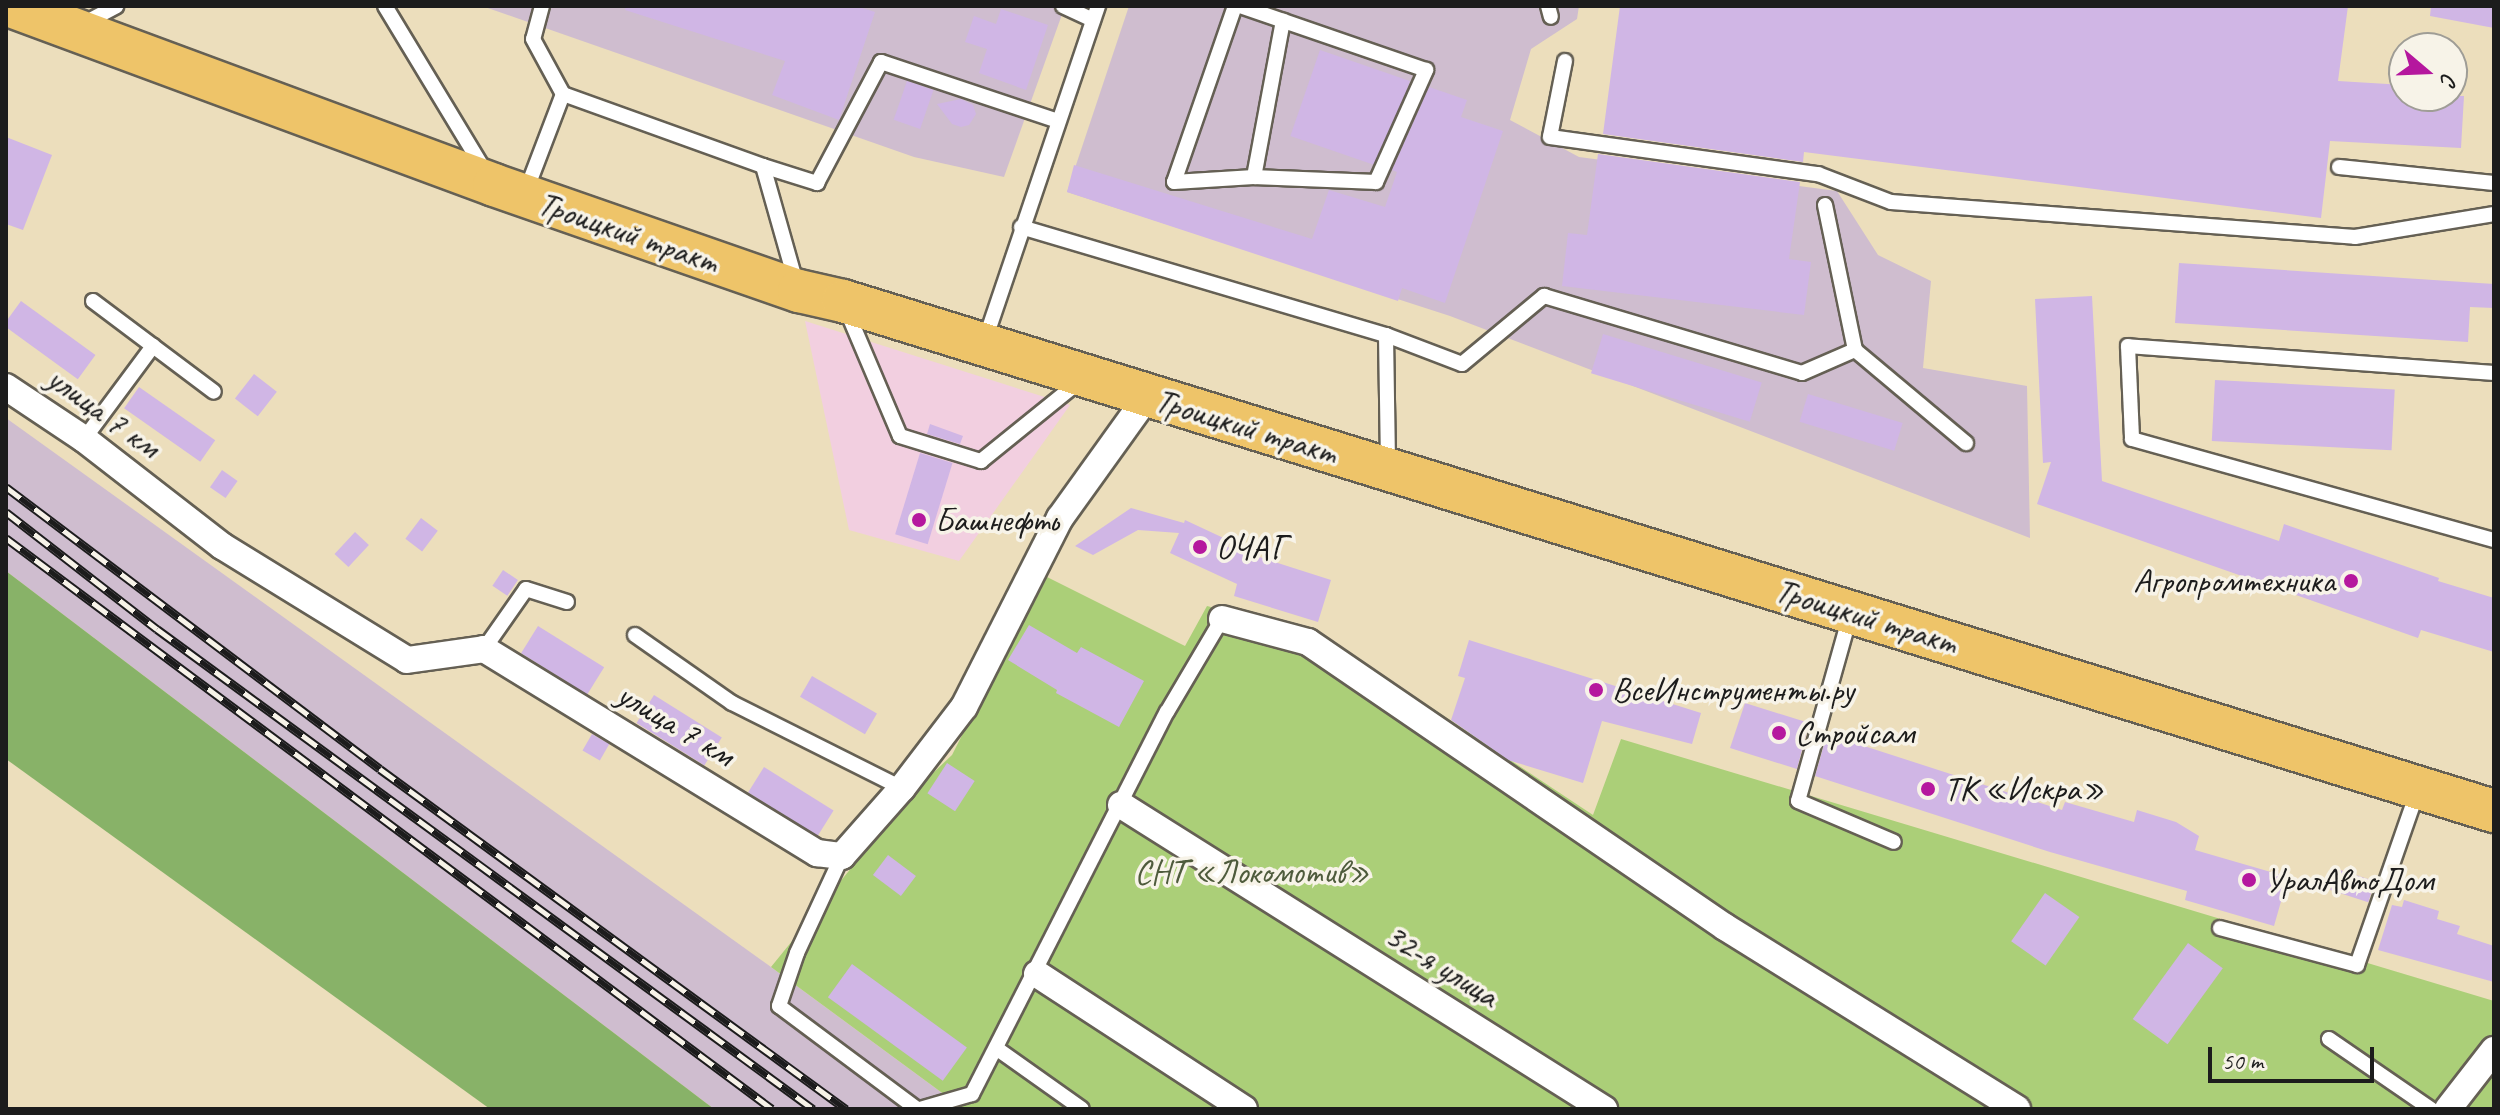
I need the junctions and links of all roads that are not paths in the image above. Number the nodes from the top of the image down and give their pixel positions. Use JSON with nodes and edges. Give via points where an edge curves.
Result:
{"nodes":[{"id":1,"x":11,"y":6,"type":"edge"},
{"id":2,"x":116,"y":6,"type":"edge"},
{"id":3,"x":385,"y":6,"type":"edge"},
{"id":4,"x":542,"y":6,"type":"edge"},
{"id":5,"x":1063,"y":6,"type":"edge"},
{"id":6,"x":1238,"y":6,"type":"edge"},
{"id":7,"x":1095,"y":13,"type":"edge"},
{"id":8,"x":1283,"y":21,"type":"junction"},
{"id":9,"x":71,"y":31,"type":"junction"},
{"id":10,"x":1565,"y":61,"type":"dead end"},
{"id":11,"x":563,"y":94,"type":"junction"},
{"id":12,"x":1058,"y":121,"type":"junction"},
{"id":13,"x":763,"y":166,"type":"junction"},
{"id":14,"x":2339,"y":167,"type":"dead end"},
{"id":15,"x":1254,"y":177,"type":"junction"},
{"id":16,"x":2494,"y":183,"type":"edge"},
{"id":17,"x":509,"y":190,"type":"junction"},
{"id":18,"x":1825,"y":205,"type":"dead end"},
{"id":19,"x":2494,"y":214,"type":"edge"},
{"id":20,"x":1021,"y":227,"type":"junction"},
{"id":21,"x":799,"y":291,"type":"junction"},
{"id":22,"x":93,"y":301,"type":"dead end"},
{"id":23,"x":843,"y":301,"type":"junction"},
{"id":24,"x":1386,"y":335,"type":"junction"},
{"id":25,"x":983,"y":344,"type":"junction"},
{"id":26,"x":153,"y":346,"type":"junction"},
{"id":27,"x":1855,"y":350,"type":"junction"},
{"id":28,"x":2494,"y":373,"type":"edge"},
{"id":29,"x":1083,"y":378,"type":"junction"},
{"id":30,"x":6,"y":387,"type":"edge"},
{"id":31,"x":214,"y":392,"type":"dead end"},
{"id":32,"x":1147,"y":397,"type":"junction"},
{"id":33,"x":84,"y":439,"type":"junction"},
{"id":34,"x":1966,"y":443,"type":"dead end"},
{"id":35,"x":1388,"y":469,"type":"junction"},
{"id":36,"x":2494,"y":540,"type":"edge"},
{"id":37,"x":567,"y":602,"type":"dead end"},
{"id":38,"x":1852,"y":612,"type":"junction"},
{"id":39,"x":1222,"y":619,"type":"joint"},
{"id":40,"x":635,"y":635,"type":"dead end"},
{"id":41,"x":484,"y":649,"type":"junction"},
{"id":42,"x":902,"y":788,"type":"junction"},
{"id":43,"x":2419,"y":788,"type":"junction"},
{"id":44,"x":1121,"y":805,"type":"junction"},
{"id":45,"x":2494,"y":811,"type":"edge"},
{"id":46,"x":1894,"y":842,"type":"dead end"},
{"id":47,"x":842,"y":856,"type":"junction"},
{"id":48,"x":2220,"y":928,"type":"dead end"},
{"id":49,"x":1037,"y":974,"type":"junction"},
{"id":50,"x":2329,"y":1039,"type":"dead end"},
{"id":51,"x":996,"y":1048,"type":"junction"},
{"id":52,"x":2494,"y":1050,"type":"edge"},
{"id":53,"x":918,"y":1109,"type":"edge"},
{"id":54,"x":1082,"y":1109,"type":"edge"},
{"id":55,"x":1244,"y":1109,"type":"edge"},
{"id":56,"x":1604,"y":1109,"type":"edge"},
{"id":57,"x":2017,"y":1109,"type":"edge"},
{"id":58,"x":2431,"y":1109,"type":"edge"},
{"id":59,"x":2448,"y":1109,"type":"edge"}],
"edges":[{"from":1,"to":9,"type":"main road","name":"Троицкий тракт"},
{"from":2,"to":9,"type":"lane"},
{"from":3,"to":17,"type":"lane"},
{"from":4,"to":11,"type":"lane","via":[[533,39]]},
{"from":5,"to":7,"type":"lane"},
{"from":6,"to":8,"type":"lane"},
{"from":6,"to":15,"type":"lane","via":[[1174,182]]},
{"from":7,"to":12,"type":"lane"},
{"from":8,"to":15,"type":"lane"},
{"from":8,"to":15,"type":"lane","via":[[1426,70],[1376,182]]},
{"from":9,"to":17,"type":"main road","name":"Троицкий тракт"},
{"from":10,"to":19,"type":"lane","via":[[1550,137],[1818,174],[1891,202],[2355,237]]},
{"from":11,"to":13,"type":"lane"},
{"from":11,"to":17,"type":"lane"},
{"from":12,"to":13,"type":"lane","via":[[881,62],[817,183]]},
{"from":12,"to":20,"type":"lane"},
{"from":13,"to":21,"type":"lane"},
{"from":14,"to":16,"type":"lane"},
{"from":17,"to":21,"type":"main road","name":"Троицкий тракт"},
{"from":18,"to":27,"type":"lane"},
{"from":20,"to":24,"type":"lane"},
{"from":20,"to":25,"type":"lane"},
{"from":21,"to":23,"type":"main road","name":"Троицкий тракт"},
{"from":22,"to":26,"type":"lane"},
{"from":23,"to":25,"type":"main road","name":"Троицкий тракт"},
{"from":23,"to":29,"type":"lane","via":[[900,436],[981,461]]},
{"from":24,"to":27,"type":"lane","via":[[1462,364],[1544,296],[1802,373]]},
{"from":24,"to":35,"type":"lane"},
{"from":25,"to":29,"type":"main road","name":"Троицкий тракт"},
{"from":26,"to":31,"type":"lane"},
{"from":26,"to":33,"type":"lane"},
{"from":27,"to":34,"type":"lane"},
{"from":28,"to":36,"type":"lane","via":[[2128,346],[2132,439]]},
{"from":29,"to":32,"type":"main road","name":"Троицкий тракт"},
{"from":30,"to":33,"type":"street","name":"улица 7 км"},
{"from":32,"to":35,"type":"main road","name":"Троицкий тракт"},
{"from":32,"to":42,"type":"street","via":[[1060,518],[964,707]]},
{"from":33,"to":41,"type":"street","name":"улица 7 км","via":[[222,546],[407,660]]},
{"from":35,"to":38,"type":"main road","name":"Троицкий тракт"},
{"from":37,"to":41,"type":"lane","via":[[526,589]]},
{"from":38,"to":43,"type":"main road","name":"Троицкий тракт"},
{"from":38,"to":46,"type":"lane","via":[[1798,801]]},
{"from":39,"to":44,"type":"lane"},
{"from":39,"to":57,"type":"street","via":[[1308,642],[1725,927]]},
{"from":40,"to":42,"type":"lane","via":[[732,703]]},
{"from":41,"to":47,"type":"street","name":"улица 7 км","via":[[817,853]]},
{"from":42,"to":47,"type":"street"},
{"from":43,"to":45,"type":"main road","name":"Троицкий тракт"},
{"from":43,"to":48,"type":"lane","via":[[2357,965]]},
{"from":44,"to":49,"type":"lane"},
{"from":44,"to":56,"type":"street","name":"32-я улица"},
{"from":47,"to":53,"type":"lane","via":[[779,1006]]},
{"from":49,"to":51,"type":"lane"},
{"from":49,"to":55,"type":"street"},
{"from":50,"to":58,"type":"lane"},
{"from":51,"to":53,"type":"lane","via":[[972,1094]]},
{"from":51,"to":54,"type":"lane"},
{"from":52,"to":59,"type":"street"}]}
